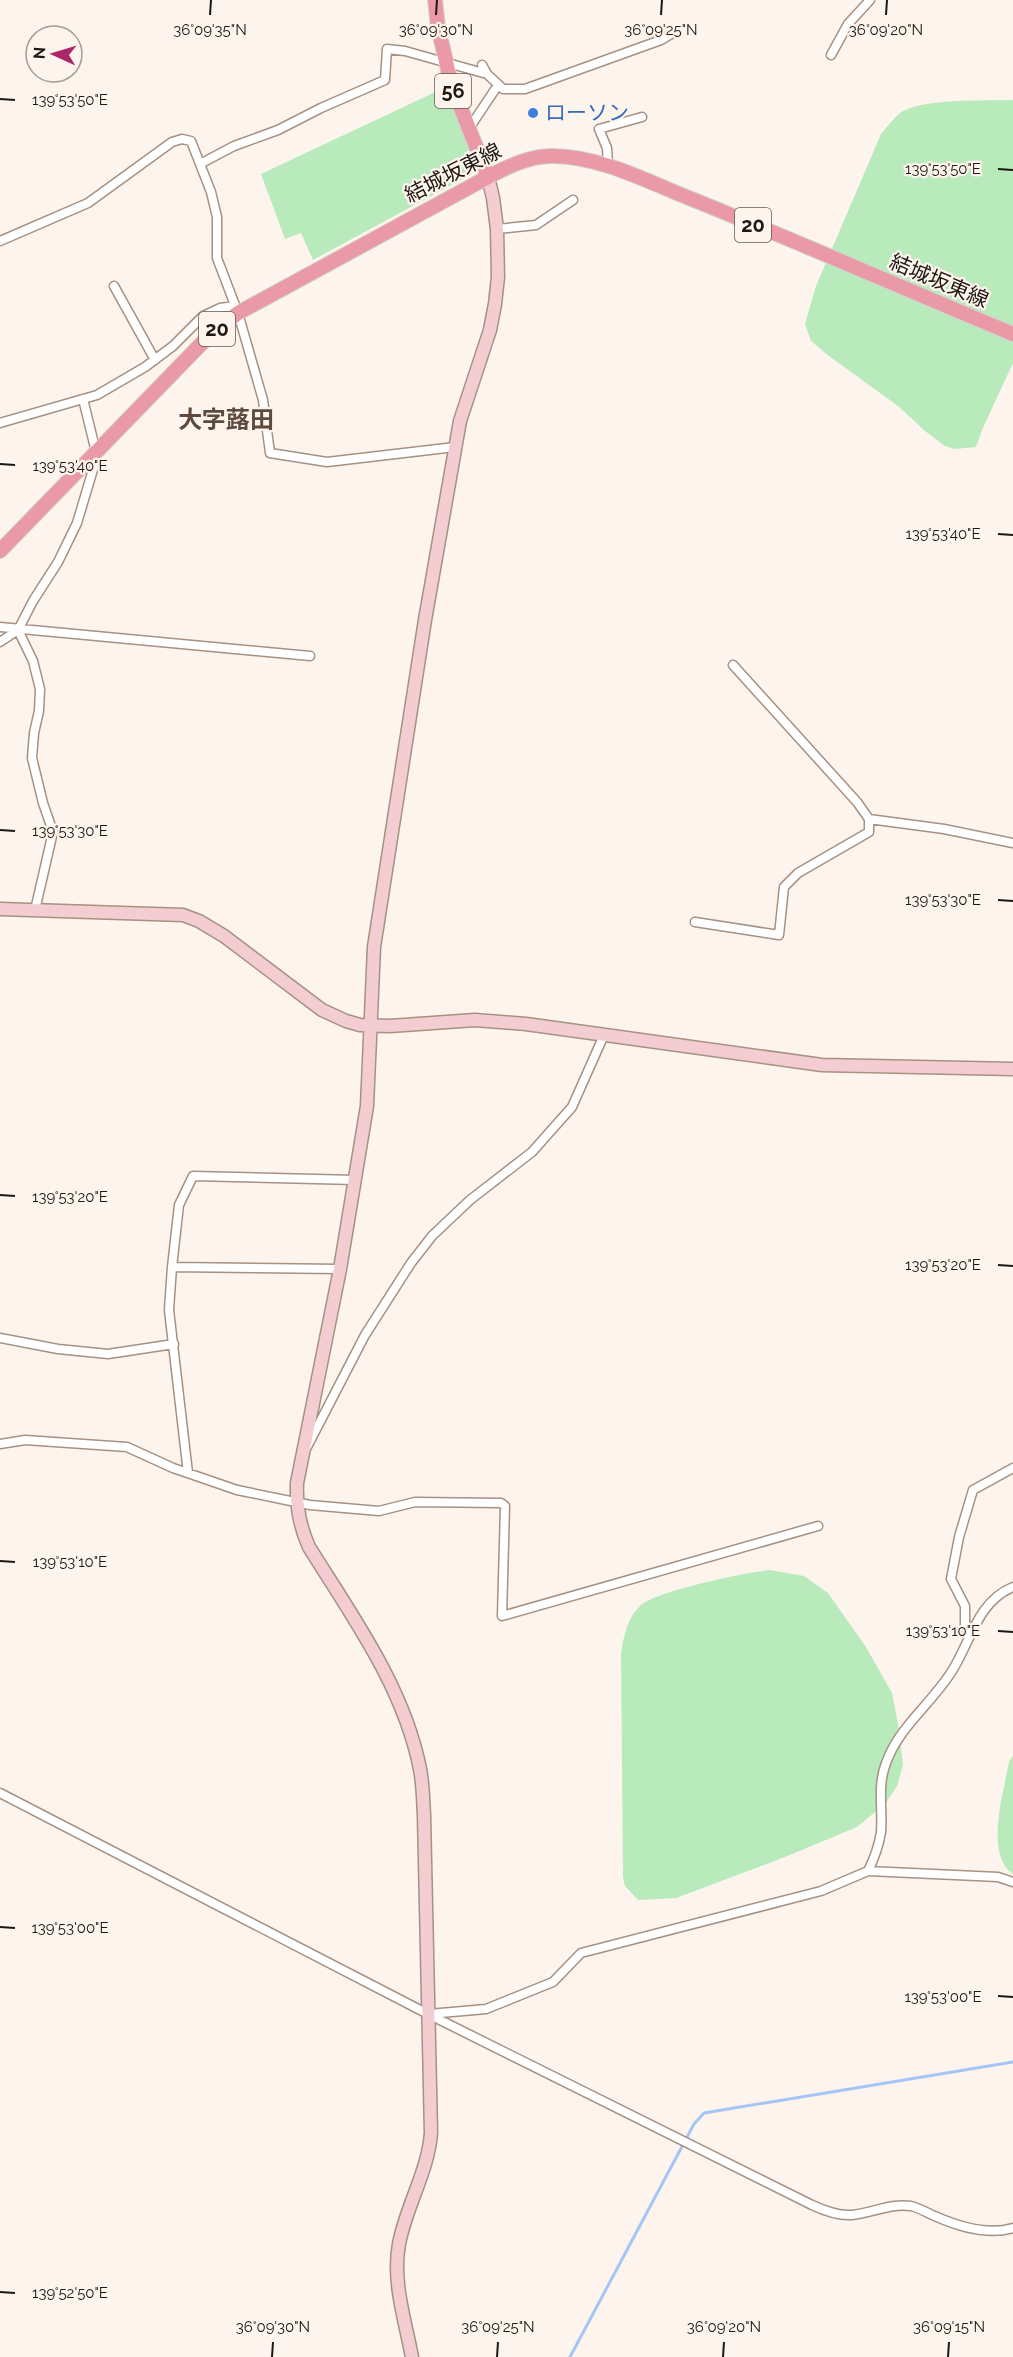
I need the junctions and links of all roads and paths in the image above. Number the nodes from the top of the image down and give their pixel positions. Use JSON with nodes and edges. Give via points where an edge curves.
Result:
{"nodes":[{"id":1,"x":435,"y":0,"type":"edge"},
{"id":2,"x":870,"y":0,"type":"edge"},
{"id":3,"x":676,"y":31,"type":"dead end"},
{"id":4,"x":831,"y":55,"type":"dead end"},
{"id":5,"x":445,"y":62,"type":"junction"},
{"id":6,"x":482,"y":65,"type":"dead end"},
{"id":7,"x":487,"y":74,"type":"junction"},
{"id":8,"x":498,"y":85,"type":"junction"},
{"id":9,"x":642,"y":117,"type":"dead end"},
{"id":10,"x":468,"y":130,"type":"junction"},
{"id":11,"x":200,"y":164,"type":"junction"},
{"id":12,"x":608,"y":166,"type":"junction"},
{"id":13,"x":488,"y":177,"type":"junction"},
{"id":14,"x":573,"y":200,"type":"dead end"},
{"id":15,"x":497,"y":229,"type":"junction"},
{"id":16,"x":0,"y":241,"type":"edge"},
{"id":17,"x":114,"y":286,"type":"dead end"},
{"id":18,"x":236,"y":310,"type":"junction"},
{"id":19,"x":1013,"y":334,"type":"edge"},
{"id":20,"x":155,"y":360,"type":"junction"},
{"id":21,"x":83,"y":399,"type":"junction"},
{"id":22,"x":0,"y":423,"type":"edge"},
{"id":23,"x":455,"y":447,"type":"junction"},
{"id":24,"x":96,"y":452,"type":"junction"},
{"id":25,"x":0,"y":551,"type":"edge"},
{"id":26,"x":0,"y":627,"type":"edge"},
{"id":27,"x":18,"y":630,"type":"junction"},
{"id":28,"x":0,"y":642,"type":"edge"},
{"id":29,"x":310,"y":656,"type":"dead end"},
{"id":30,"x":733,"y":665,"type":"dead end"},
{"id":31,"x":868,"y":819,"type":"junction"},
{"id":32,"x":1013,"y":843,"type":"edge"},
{"id":33,"x":0,"y":909,"type":"edge"},
{"id":34,"x":35,"y":910,"type":"junction"},
{"id":35,"x":695,"y":922,"type":"dead end"},
{"id":36,"x":370,"y":1026,"type":"junction"},
{"id":37,"x":604,"y":1035,"type":"junction"},
{"id":38,"x":1013,"y":1070,"type":"edge"},
{"id":39,"x":356,"y":1180,"type":"junction"},
{"id":40,"x":172,"y":1267,"type":"junction"},
{"id":41,"x":340,"y":1269,"type":"junction"},
{"id":42,"x":0,"y":1338,"type":"edge"},
{"id":43,"x":174,"y":1344,"type":"junction"},
{"id":44,"x":0,"y":1444,"type":"edge"},
{"id":45,"x":302,"y":1458,"type":"junction"},
{"id":46,"x":1013,"y":1468,"type":"edge"},
{"id":47,"x":188,"y":1473,"type":"junction"},
{"id":48,"x":296,"y":1503,"type":"junction"},
{"id":49,"x":818,"y":1526,"type":"dead end"},
{"id":50,"x":1013,"y":1587,"type":"edge"},
{"id":51,"x":969,"y":1634,"type":"junction"},
{"id":52,"x":0,"y":1793,"type":"edge"},
{"id":53,"x":868,"y":1871,"type":"junction"},
{"id":54,"x":1013,"y":1882,"type":"edge"},
{"id":55,"x":428,"y":2014,"type":"junction"},
{"id":56,"x":1013,"y":2229,"type":"edge"},
{"id":57,"x":412,"y":2357,"type":"edge"}],
"edges":[{"from":1,"to":5,"type":"main road","number":"56"},
{"from":2,"to":4,"type":"street","via":[[848,24]]},
{"from":3,"to":8,"type":"street","via":[[661,40],[525,89],[503,89]]},
{"from":5,"to":7,"type":"street"},
{"from":5,"to":10,"type":"main road","number":"56"},
{"from":5,"to":11,"type":"street","via":[[387,49],[386,77],[381,83]]},
{"from":6,"to":7,"type":"street"},
{"from":7,"to":8,"type":"street"},
{"from":8,"to":10,"type":"street"},
{"from":9,"to":12,"type":"street","via":[[599,129],[607,148]]},
{"from":10,"to":13,"type":"main road","number":"56"},
{"from":11,"to":16,"type":"street","via":[[190,141],[172,142],[88,203]]},
{"from":11,"to":18,"type":"street","via":[[217,217],[219,267]]},
{"from":12,"to":13,"type":"main road","name":"結城坂東線","number":"20","via":[[543,156]]},
{"from":12,"to":19,"type":"main road","name":"結城坂東線","number":"20"},
{"from":13,"to":15,"type":"street"},
{"from":13,"to":18,"type":"main road","name":"結城坂東線","number":"20"},
{"from":14,"to":15,"type":"street","via":[[536,225]]},
{"from":15,"to":23,"type":"street","via":[[498,277],[490,330]]},
{"from":17,"to":20,"type":"street"},
{"from":18,"to":20,"type":"street","via":[[220,308],[203,316]]},
{"from":18,"to":23,"type":"street","via":[[263,400],[270,453],[327,462]]},
{"from":18,"to":24,"type":"main road","name":"結城坂東線","number":"20"},
{"from":20,"to":21,"type":"street","via":[[97,395]]},
{"from":21,"to":22,"type":"street"},
{"from":21,"to":24,"type":"street"},
{"from":23,"to":36,"type":"street","via":[[374,947]]},
{"from":24,"to":25,"type":"main road","name":"結城坂東線","number":"20"},
{"from":24,"to":27,"type":"street","via":[[77,523]]},
{"from":26,"to":27,"type":"street"},
{"from":27,"to":28,"type":"street"},
{"from":27,"to":29,"type":"street"},
{"from":27,"to":34,"type":"street","via":[[33,661],[40,689],[32,758],[54,831]]},
{"from":30,"to":31,"type":"street"},
{"from":31,"to":32,"type":"street"},
{"from":31,"to":35,"type":"street","via":[[868,832],[798,873],[784,887],[779,934]]},
{"from":33,"to":34,"type":"street"},
{"from":34,"to":36,"type":"street","via":[[183,915],[224,936],[322,1010]]},
{"from":36,"to":37,"type":"street","via":[[475,1020]]},
{"from":36,"to":39,"type":"street","via":[[367,1106]]},
{"from":37,"to":38,"type":"street","via":[[822,1065]]},
{"from":37,"to":45,"type":"street","via":[[572,1107],[532,1152],[470,1200],[432,1236],[411,1263],[365,1335]]},
{"from":39,"to":40,"type":"street","via":[[193,1176],[179,1205]]},
{"from":39,"to":41,"type":"street"},
{"from":40,"to":41,"type":"street"},
{"from":40,"to":43,"type":"street","via":[[169,1310]]},
{"from":41,"to":45,"type":"street"},
{"from":42,"to":43,"type":"street","via":[[108,1354]]},
{"from":43,"to":47,"type":"street"},
{"from":44,"to":47,"type":"street","via":[[25,1440],[127,1447]]},
{"from":45,"to":48,"type":"street"},
{"from":46,"to":51,"type":"street","via":[[973,1490],[959,1537],[951,1579],[965,1606]]},
{"from":47,"to":48,"type":"street","via":[[237,1490]]},
{"from":48,"to":49,"type":"street","via":[[379,1511],[415,1502],[495,1501],[506,1506],[502,1616]]},
{"from":48,"to":55,"type":"street","via":[[309,1547],[392,1686],[417,1755],[423,1798]]},
{"from":50,"to":51,"type":"street","via":[[993,1601]]},
{"from":51,"to":53,"type":"street","via":[[949,1676],[900,1734],[886,1763],[880,1800],[880,1839]]},
{"from":52,"to":55,"type":"street"},
{"from":53,"to":54,"type":"street","via":[[998,1877]]},
{"from":53,"to":55,"type":"street","via":[[820,1891],[581,1953],[553,1982],[486,2009]]},
{"from":55,"to":56,"type":"street","via":[[829,2212],[853,2215],[885,2206],[913,2206],[982,2231]]},
{"from":55,"to":57,"type":"street","via":[[430,2147],[397,2260]]}]}
